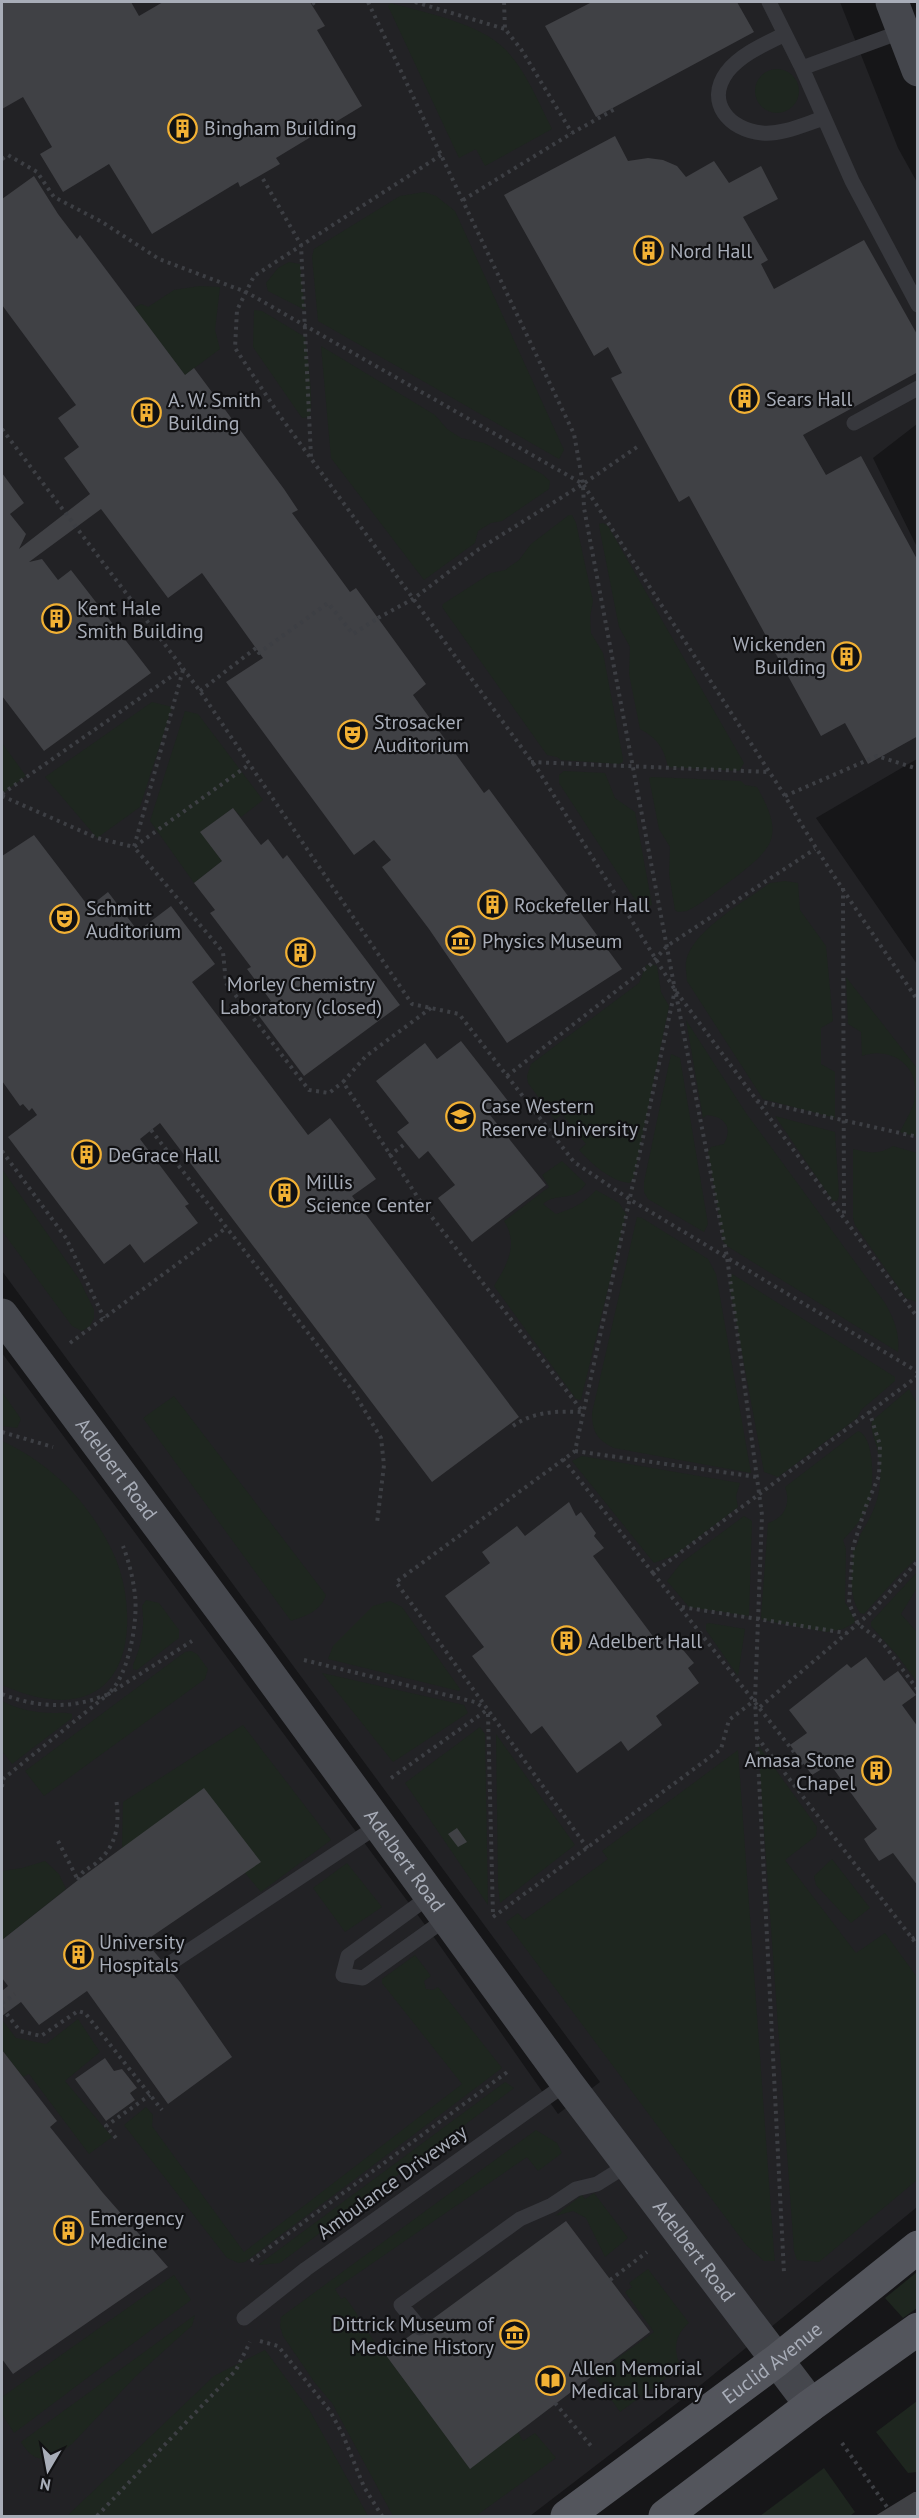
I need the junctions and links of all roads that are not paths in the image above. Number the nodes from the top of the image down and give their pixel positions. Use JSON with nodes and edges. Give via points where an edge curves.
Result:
{"nodes":[{"id":1,"x":769,"y":2,"type":"edge"},
{"id":2,"x":898,"y":16,"type":"edge"},
{"id":3,"x":785,"y":34,"type":"junction"},
{"id":4,"x":801,"y":68,"type":"junction"},
{"id":5,"x":918,"y":69,"type":"edge"},
{"id":6,"x":824,"y":118,"type":"junction"},
{"id":7,"x":918,"y":305,"type":"edge"},
{"id":8,"x":918,"y":388,"type":"edge"},
{"id":9,"x":854,"y":423,"type":"dead end"},
{"id":10,"x":2,"y":1316,"type":"edge"},
{"id":11,"x":379,"y":1825,"type":"junction"},
{"id":12,"x":439,"y":1907,"type":"junction"},
{"id":13,"x":166,"y":1966,"type":"dead end"},
{"id":14,"x":567,"y":2083,"type":"junction"},
{"id":15,"x":628,"y":2164,"type":"junction"},
{"id":16,"x":918,"y":2247,"type":"edge"},
{"id":17,"x":244,"y":2318,"type":"dead end"},
{"id":18,"x":420,"y":2328,"type":"dead end"},
{"id":19,"x":918,"y":2329,"type":"edge"},
{"id":20,"x":776,"y":2361,"type":"junction"},
{"id":21,"x":811,"y":2404,"type":"junction"},
{"id":22,"x":567,"y":2517,"type":"edge"},
{"id":23,"x":665,"y":2517,"type":"edge"}],
"edges":[{"from":1,"to":3,"type":"lane"},
{"from":2,"to":4,"type":"lane"},
{"from":2,"to":5,"type":"street"},
{"from":3,"to":4,"type":"lane"},
{"from":3,"to":6,"type":"lane","via":[[741,58],[726,73],[720,91],[722,111],[731,123],[762,133]]},
{"from":4,"to":6,"type":"lane"},
{"from":6,"to":7,"type":"lane","via":[[852,182]]},
{"from":8,"to":9,"type":"lane"},
{"from":10,"to":11,"type":"street","name":"Adelbert Road"},
{"from":11,"to":12,"type":"street","name":"Adelbert Road"},
{"from":11,"to":13,"type":"lane"},
{"from":12,"to":12,"type":"lane","via":[[348,1956],[343,1975],[363,1978]]},
{"from":12,"to":14,"type":"street","name":"Adelbert Road"},
{"from":14,"to":15,"type":"street","name":"Adelbert Road"},
{"from":14,"to":17,"type":"lane","name":"Ambulance Driveway","via":[[306,2269]]},
{"from":15,"to":18,"type":"lane","via":[[597,2184],[576,2188],[552,2205],[520,2219],[401,2305]]},
{"from":15,"to":20,"type":"street","name":"Adelbert Road"},
{"from":16,"to":20,"type":"main road","name":"Euclid Avenue"},
{"from":19,"to":21,"type":"main road"},
{"from":20,"to":21,"type":"street","name":"Adelbert Road"},
{"from":20,"to":22,"type":"main road","name":"Euclid Avenue"},
{"from":21,"to":23,"type":"main road"}]}
